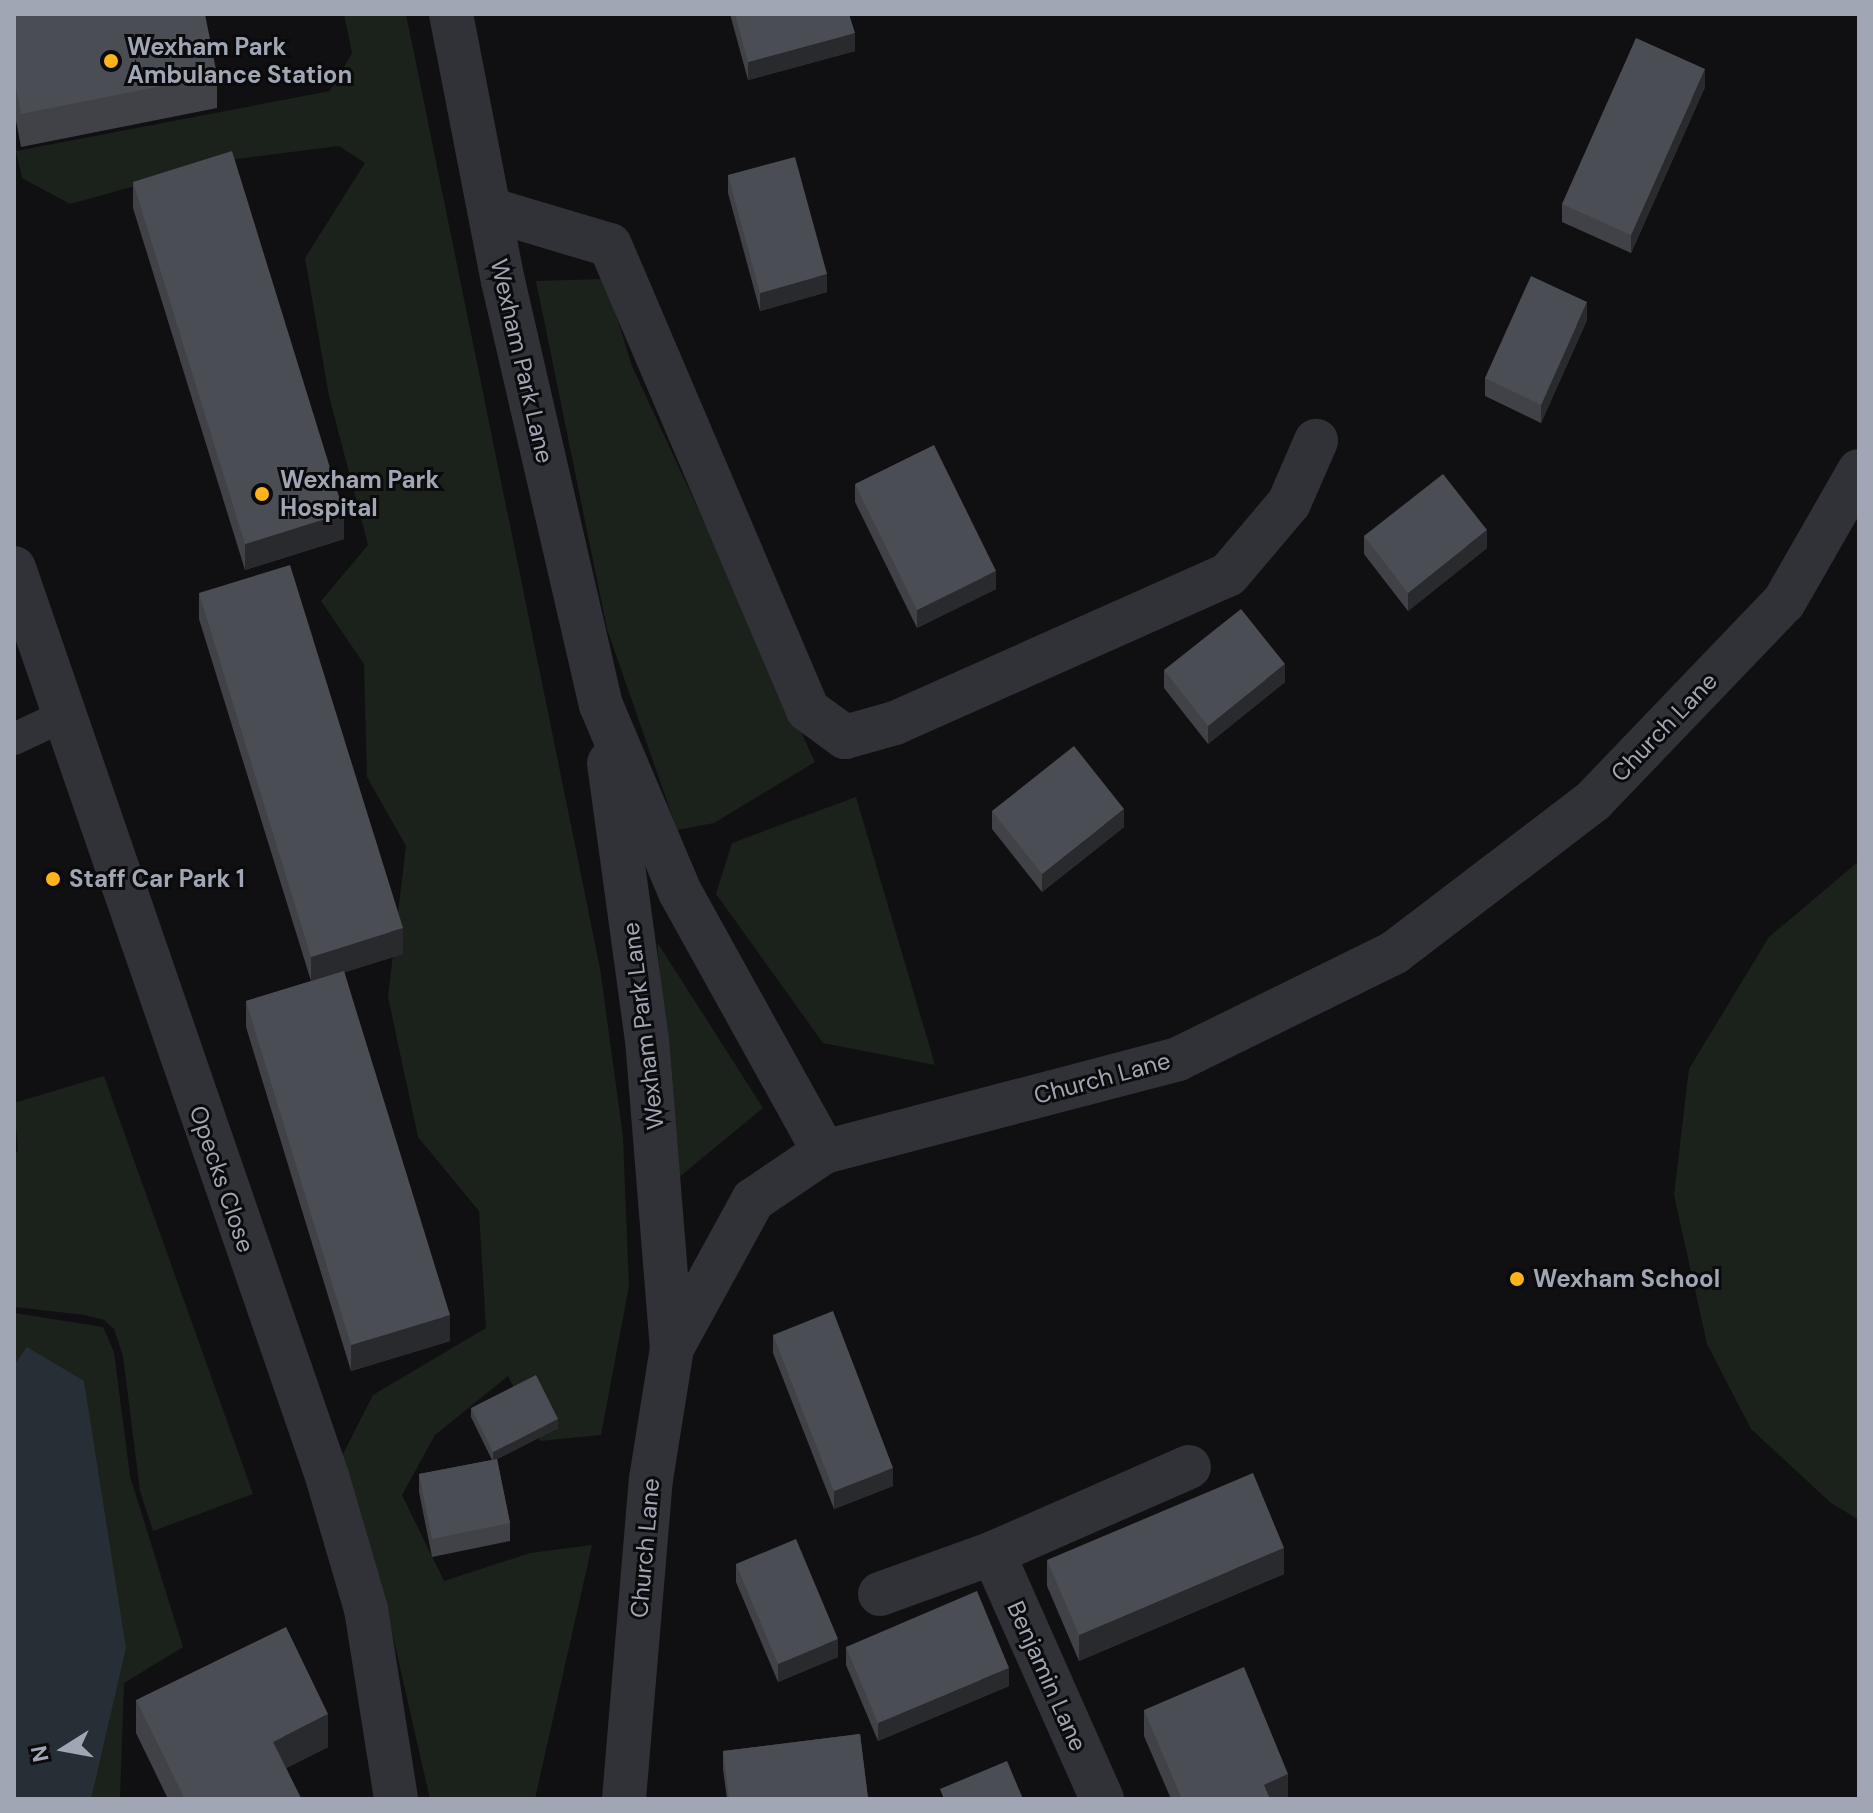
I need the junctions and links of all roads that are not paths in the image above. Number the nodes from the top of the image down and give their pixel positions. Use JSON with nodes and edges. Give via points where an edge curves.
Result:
{"nodes":[{"id":1,"x":451,"y":14,"type":"edge"},
{"id":2,"x":489,"y":209,"type":"junction"},
{"id":3,"x":1316,"y":441,"type":"dead end"},
{"id":4,"x":1859,"y":471,"type":"edge"},
{"id":5,"x":14,"y":568,"type":"edge"},
{"id":6,"x":601,"y":705,"type":"junction"},
{"id":7,"x":63,"y":716,"type":"junction"},
{"id":8,"x":14,"y":739,"type":"edge"},
{"id":9,"x":824,"y":1152,"type":"junction"},
{"id":10,"x":672,"y":1348,"type":"junction"},
{"id":11,"x":1189,"y":1467,"type":"dead end"},
{"id":12,"x":993,"y":1553,"type":"junction"},
{"id":13,"x":880,"y":1594,"type":"dead end"},
{"id":14,"x":396,"y":1799,"type":"edge"},
{"id":15,"x":624,"y":1799,"type":"edge"},
{"id":16,"x":1102,"y":1799,"type":"edge"}],
"edges":[{"from":1,"to":2,"type":"street","name":"Wexham Park Lane"},
{"from":2,"to":3,"type":"street","via":[[610,245],[808,710],[845,737],[895,723],[1228,575],[1289,503]]},
{"from":2,"to":6,"type":"street","name":"Wexham Park Lane"},
{"from":4,"to":9,"type":"street","name":"Church Lane","via":[[1784,602],[1593,801],[1395,952],[1178,1059]]},
{"from":5,"to":7,"type":"street","name":"Opecks Close"},
{"from":6,"to":9,"type":"street","name":"Wexham Park Lane","via":[[680,892]]},
{"from":6,"to":10,"type":"street","name":"Wexham Park Lane","via":[[647,1039]]},
{"from":7,"to":8,"type":"lane"},
{"from":7,"to":14,"type":"street","name":"Opecks Close","via":[[335,1502],[366,1609]]},
{"from":9,"to":10,"type":"street","name":"Church Lane","via":[[753,1200]]},
{"from":10,"to":15,"type":"street","name":"Church Lane","via":[[651,1479]]},
{"from":11,"to":12,"type":"street"},
{"from":12,"to":13,"type":"street"},
{"from":12,"to":16,"type":"street","name":"Benjamin Lane"}]}
